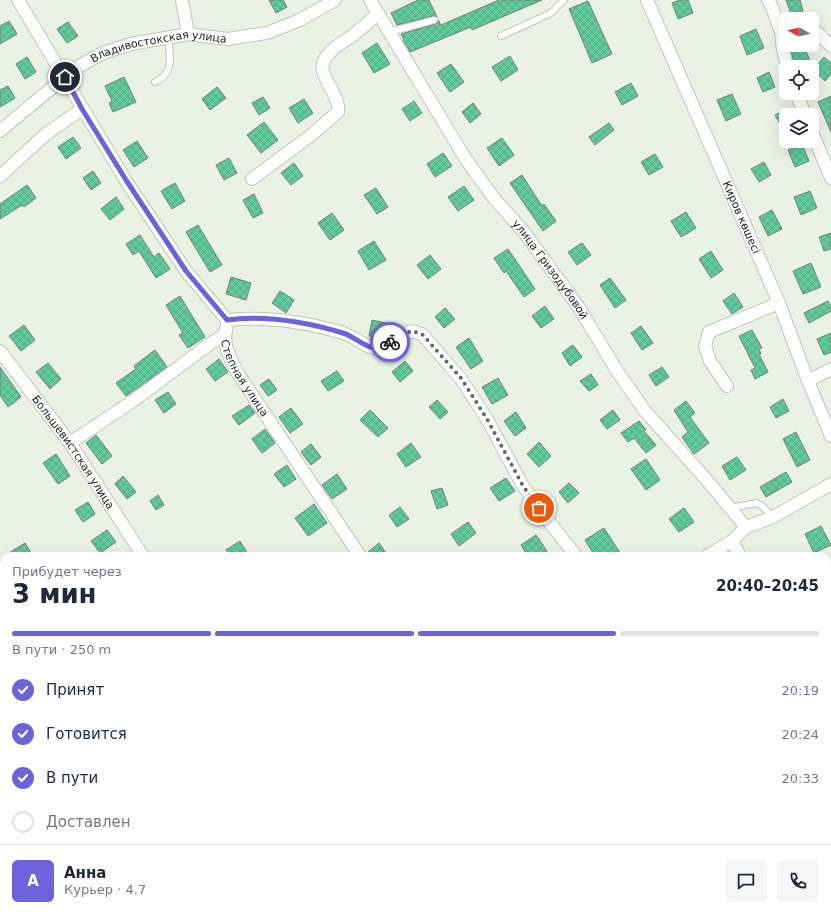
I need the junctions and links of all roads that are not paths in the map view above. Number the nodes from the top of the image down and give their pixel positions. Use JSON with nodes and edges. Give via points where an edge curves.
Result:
{"nodes":[{"id":1,"x":18,"y":0,"type":"edge"},
{"id":2,"x":182,"y":0,"type":"edge"},
{"id":3,"x":336,"y":0,"type":"edge"},
{"id":4,"x":370,"y":0,"type":"edge"},
{"id":5,"x":564,"y":0,"type":"edge"},
{"id":6,"x":647,"y":0,"type":"edge"},
{"id":7,"x":768,"y":0,"type":"edge"},
{"id":8,"x":378,"y":13,"type":"junction"},
{"id":9,"x":434,"y":20,"type":"dead end"},
{"id":10,"x":779,"y":22,"type":"edge"},
{"id":11,"x":390,"y":32,"type":"junction"},
{"id":12,"x":188,"y":34,"type":"junction"},
{"id":13,"x":819,"y":35,"type":"edge"},
{"id":14,"x":501,"y":36,"type":"dead end"},
{"id":15,"x":168,"y":38,"type":"junction"},
{"id":16,"x":831,"y":46,"type":"edge"},
{"id":17,"x":65,"y":77,"type":"junction"},
{"id":18,"x":155,"y":82,"type":"dead end"},
{"id":19,"x":82,"y":109,"type":"junction"},
{"id":20,"x":0,"y":131,"type":"edge"},
{"id":21,"x":819,"y":148,"type":"edge"},
{"id":22,"x":0,"y":176,"type":"edge"},
{"id":23,"x":831,"y":178,"type":"edge"},
{"id":24,"x":252,"y":179,"type":"dead end"},
{"id":25,"x":779,"y":303,"type":"junction"},
{"id":26,"x":227,"y":320,"type":"junction"},
{"id":27,"x":225,"y":335,"type":"junction"},
{"id":28,"x":0,"y":351,"type":"edge"},
{"id":29,"x":831,"y":370,"type":"edge"},
{"id":30,"x":808,"y":381,"type":"junction"},
{"id":31,"x":727,"y":386,"type":"dead end"},
{"id":32,"x":831,"y":436,"type":"edge"},
{"id":33,"x":70,"y":442,"type":"junction"},
{"id":34,"x":831,"y":484,"type":"edge"},
{"id":35,"x":730,"y":508,"type":"junction"},
{"id":36,"x":773,"y":517,"type":"junction"},
{"id":37,"x":746,"y":527,"type":"junction"},
{"id":38,"x":732,"y":541,"type":"junction"},
{"id":39,"x":140,"y":552,"type":"edge"},
{"id":40,"x":357,"y":552,"type":"edge"},
{"id":41,"x":573,"y":552,"type":"edge"},
{"id":42,"x":714,"y":552,"type":"edge"},
{"id":43,"x":738,"y":552,"type":"edge"}],
"edges":[{"from":1,"to":17,"type":"street","name":"Степная улица"},
{"from":2,"to":12,"type":"street"},
{"from":3,"to":12,"type":"street","name":"Владивостокская улица","via":[[300,20],[267,33],[228,39]]},
{"from":4,"to":8,"type":"street","name":"улица Гризодубовой"},
{"from":5,"to":14,"type":"lane","via":[[551,13]]},
{"from":6,"to":25,"type":"street","name":"Киров көшесі"},
{"from":7,"to":10,"type":"street"},
{"from":8,"to":11,"type":"street","name":"улица Гризодубовой"},
{"from":8,"to":24,"type":"street","via":[[327,56],[323,64],[323,72],[336,99],[338,112]]},
{"from":9,"to":11,"type":"lane"},
{"from":11,"to":35,"type":"street","name":"улица Гризодубовой","via":[[465,158],[493,197],[524,232],[573,300],[645,411]]},
{"from":12,"to":15,"type":"street","name":"Владивостокская улица"},
{"from":13,"to":16,"type":"street"},
{"from":15,"to":17,"type":"street","name":"Владивостокская улица","via":[[131,44],[103,53]]},
{"from":15,"to":18,"type":"lane","via":[[170,69],[164,78]]},
{"from":17,"to":19,"type":"street","name":"Степная улица"},
{"from":17,"to":20,"type":"street","name":"Владивостокская улица"},
{"from":19,"to":22,"type":"street","via":[[46,134]]},
{"from":19,"to":26,"type":"street","name":"Степная улица","via":[[186,271]]},
{"from":21,"to":23,"type":"street"},
{"from":25,"to":30,"type":"street","name":"Киров көшесі"},
{"from":25,"to":31,"type":"street","via":[[709,332],[705,346],[710,361]]},
{"from":26,"to":27,"type":"street","name":"Степная улица"},
{"from":26,"to":41,"type":"street","via":[[278,320],[321,326],[347,334],[370,347],[383,348],[411,331],[422,334],[461,378],[487,419],[523,486]]},
{"from":27,"to":33,"type":"street","via":[[133,401]]},
{"from":27,"to":40,"type":"street","name":"Степная улица","via":[[227,350],[237,372]]},
{"from":28,"to":33,"type":"street","name":"Большевистская улица"},
{"from":29,"to":30,"type":"street"},
{"from":30,"to":32,"type":"street","name":"Киров көшесі"},
{"from":33,"to":39,"type":"street","name":"Большевистская улица"},
{"from":34,"to":36,"type":"street"},
{"from":35,"to":36,"type":"lane","via":[[757,503]]},
{"from":35,"to":37,"type":"street","name":"улица Гризодубовой"},
{"from":36,"to":37,"type":"street"},
{"from":37,"to":38,"type":"street"},
{"from":38,"to":42,"type":"street"},
{"from":38,"to":43,"type":"street"}]}
